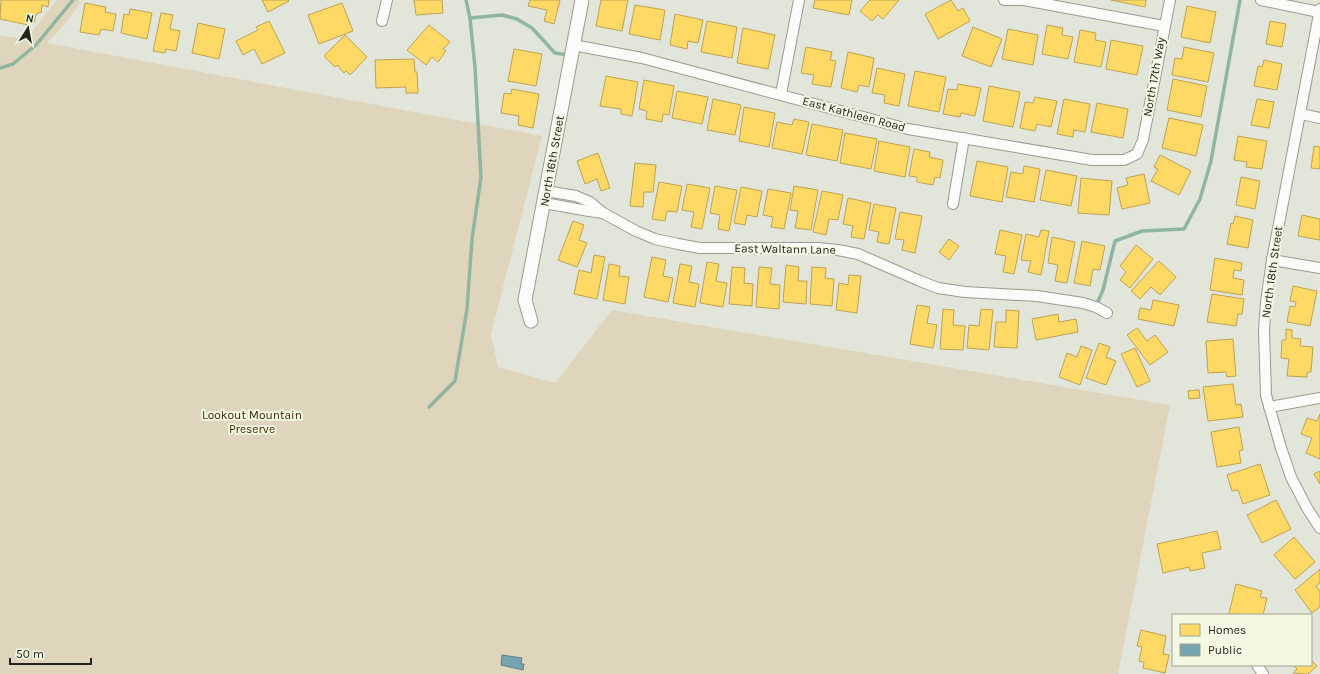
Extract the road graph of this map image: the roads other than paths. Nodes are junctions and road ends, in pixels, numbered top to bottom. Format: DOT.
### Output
graph roads {
  1 [pos="387,0"];
  2 [pos="582,0"];
  3 [pos="799,0"];
  4 [pos="1004,0"];
  5 [pos="1170,0"];
  6 [pos="1261,0"];
  7 [pos="1320,10"];
  8 [pos="382,21"];
  9 [pos="1164,26"];
  10 [pos="573,45"];
  11 [pos="781,94"];
  12 [pos="1301,114"];
  13 [pos="1320,118"];
  14 [pos="964,138"];
  15 [pos="1137,154"];
  16 [pos="561,193"];
  17 [pos="545,197"];
  18 [pos="584,199"];
  19 [pos="953,204"];
  20 [pos="560,205"];
  21 [pos="583,210"];
  22 [pos="603,213"];
  23 [pos="1272,260"];
  24 [pos="1320,268"];
  25 [pos="1107,313"];
  26 [pos="531,321"];
  27 [pos="1320,398"];
  28 [pos="1269,407"];
  29 [pos="1320,528"];
  1 -- 8 [label="street"];
  2 -- 10 [label="street, North 16th Street"];
  3 -- 11 [label="street"];
  4 -- 9 [label="street"];
  5 -- 9 [label="street, North 17th Way"];
  6 -- 7 [label="street"];
  7 -- 12 [label="street, North 18th Street"];
  9 -- 15 [label="street, North 17th Way"];
  10 -- 11 [label="street, East Kathleen Road"];
  10 -- 17 [label="street, North 16th Street"];
  11 -- 14 [label="street, East Kathleen Road"];
  12 -- 13 [label="street"];
  12 -- 23 [label="street, North 18th Street"];
  14 -- 15 [label="street, East Kathleen Road"];
  14 -- 19 [label="street"];
  16 -- 17 [label="street, East Waltann Lane"];
  16 -- 18 [label="street, East Waltann Lane"];
  16 -- 20 [label="street"];
  17 -- 20 [label="street, East Waltann Lane"];
  17 -- 26 [label="street, North 16th Street"];
  18 -- 21 [label="street"];
  18 -- 22 [label="street, East Waltann Lane"];
  20 -- 21 [label="street, East Waltann Lane"];
  21 -- 22 [label="street, East Waltann Lane"];
  22 -- 25 [label="street, East Waltann Lane"];
  23 -- 24 [label="street"];
  23 -- 28 [label="street, North 18th Street"];
  27 -- 28 [label="street"];
  28 -- 29 [label="street, North 18th Street"];
}
